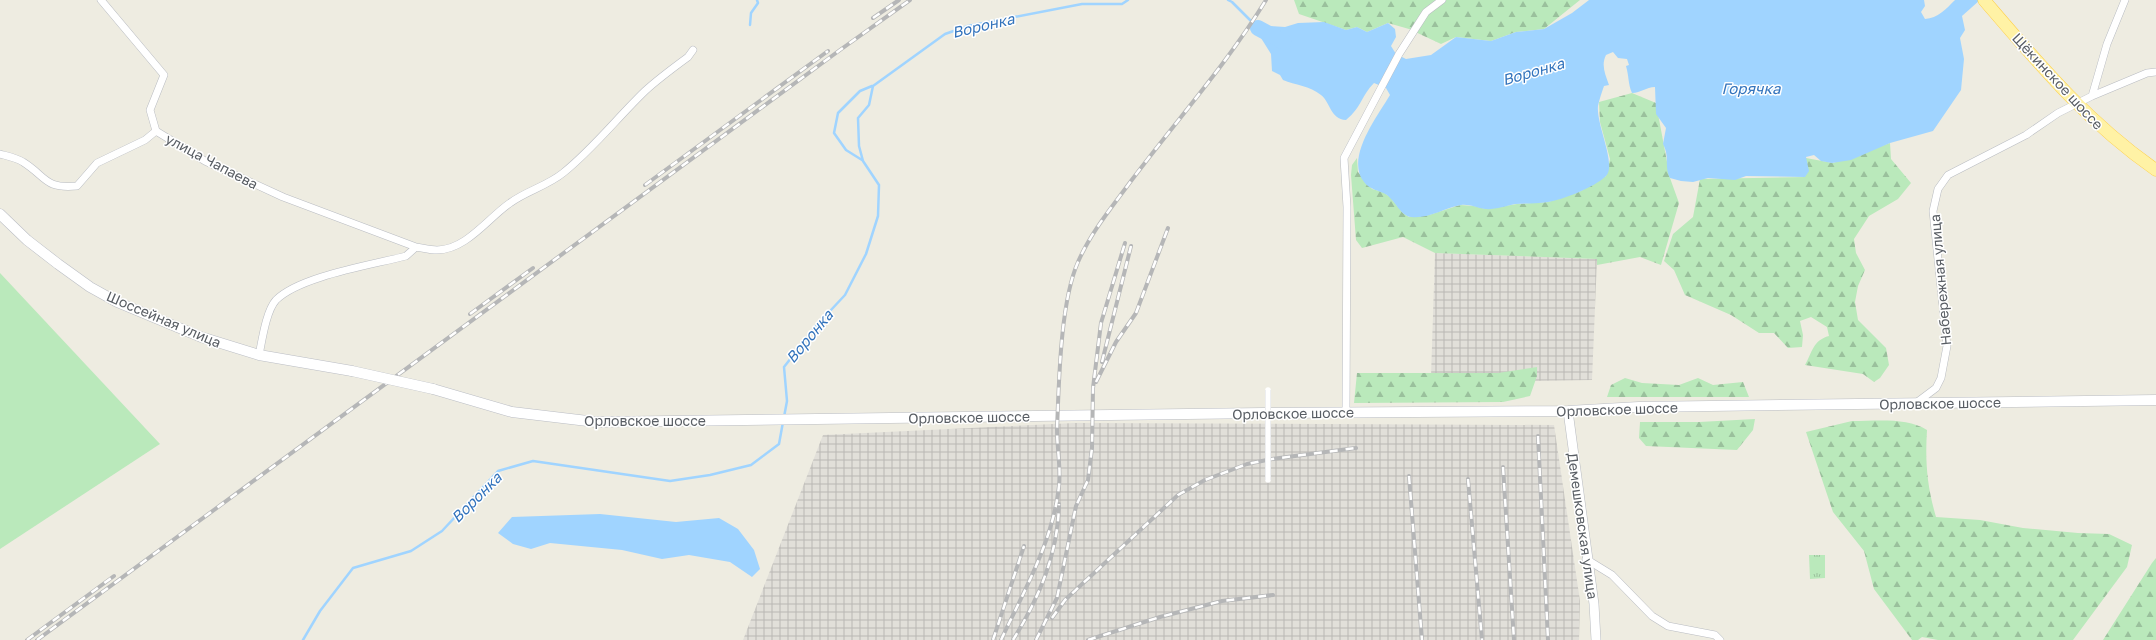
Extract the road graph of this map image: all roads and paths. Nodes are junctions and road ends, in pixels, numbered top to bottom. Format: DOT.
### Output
graph roads {
  1 [pos="101,0"];
  2 [pos="1442,0"];
  3 [pos="1984,0"];
  4 [pos="2125,0"];
  5 [pos="693,50"];
  6 [pos="2156,72"];
  7 [pos="2092,96"];
  8 [pos="2077,104"];
  9 [pos="156,131"];
  10 [pos="0,154"];
  11 [pos="2156,170"];
  12 [pos="0,214"];
  13 [pos="416,247"];
  14 [pos="259,356"];
  15 [pos="352,371"];
  16 [pos="1268,390"];
  17 [pos="2156,400"];
  18 [pos="1916,402"];
  19 [pos="1568,411"];
  20 [pos="1346,412"];
  21 [pos="1268,480"];
  22 [pos="1586,559"];
  23 [pos="1596,640"];
  24 [pos="1720,640"];
  1 -- 9 [label="street, улица Чапаева"];
  2 -- 20 [label="street"];
  3 -- 8 [label="main road, Щёкинское шоссе"];
  4 -- 7 [label="street"];
  5 -- 13 [label="street, улица Чапаева"];
  6 -- 7 [label="street, Набережная улица"];
  7 -- 8 [label="street, Набережная улица"];
  8 -- 11 [label="main road, Щёкинское шоссе"];
  8 -- 18 [label="street, Набережная улица"];
  9 -- 10 [label="street"];
  9 -- 13 [label="street, улица Чапаева"];
  12 -- 14 [label="main road, Шоссейная улица"];
  13 -- 14 [label="street"];
  14 -- 15 [label="main road, Шоссейная улица"];
  15 -- 20 [label="main road, Орловское шоссе, bridge"];
  16 -- 21 [label="street, bridge"];
  17 -- 18 [label="main road, Орловское шоссе"];
  18 -- 19 [label="main road, Орловское шоссе"];
  19 -- 20 [label="main road, Орловское шоссе"];
  19 -- 22 [label="street, Демешковская улица"];
  22 -- 23 [label="street, Демешковская улица"];
  22 -- 24 [label="street"];
}
